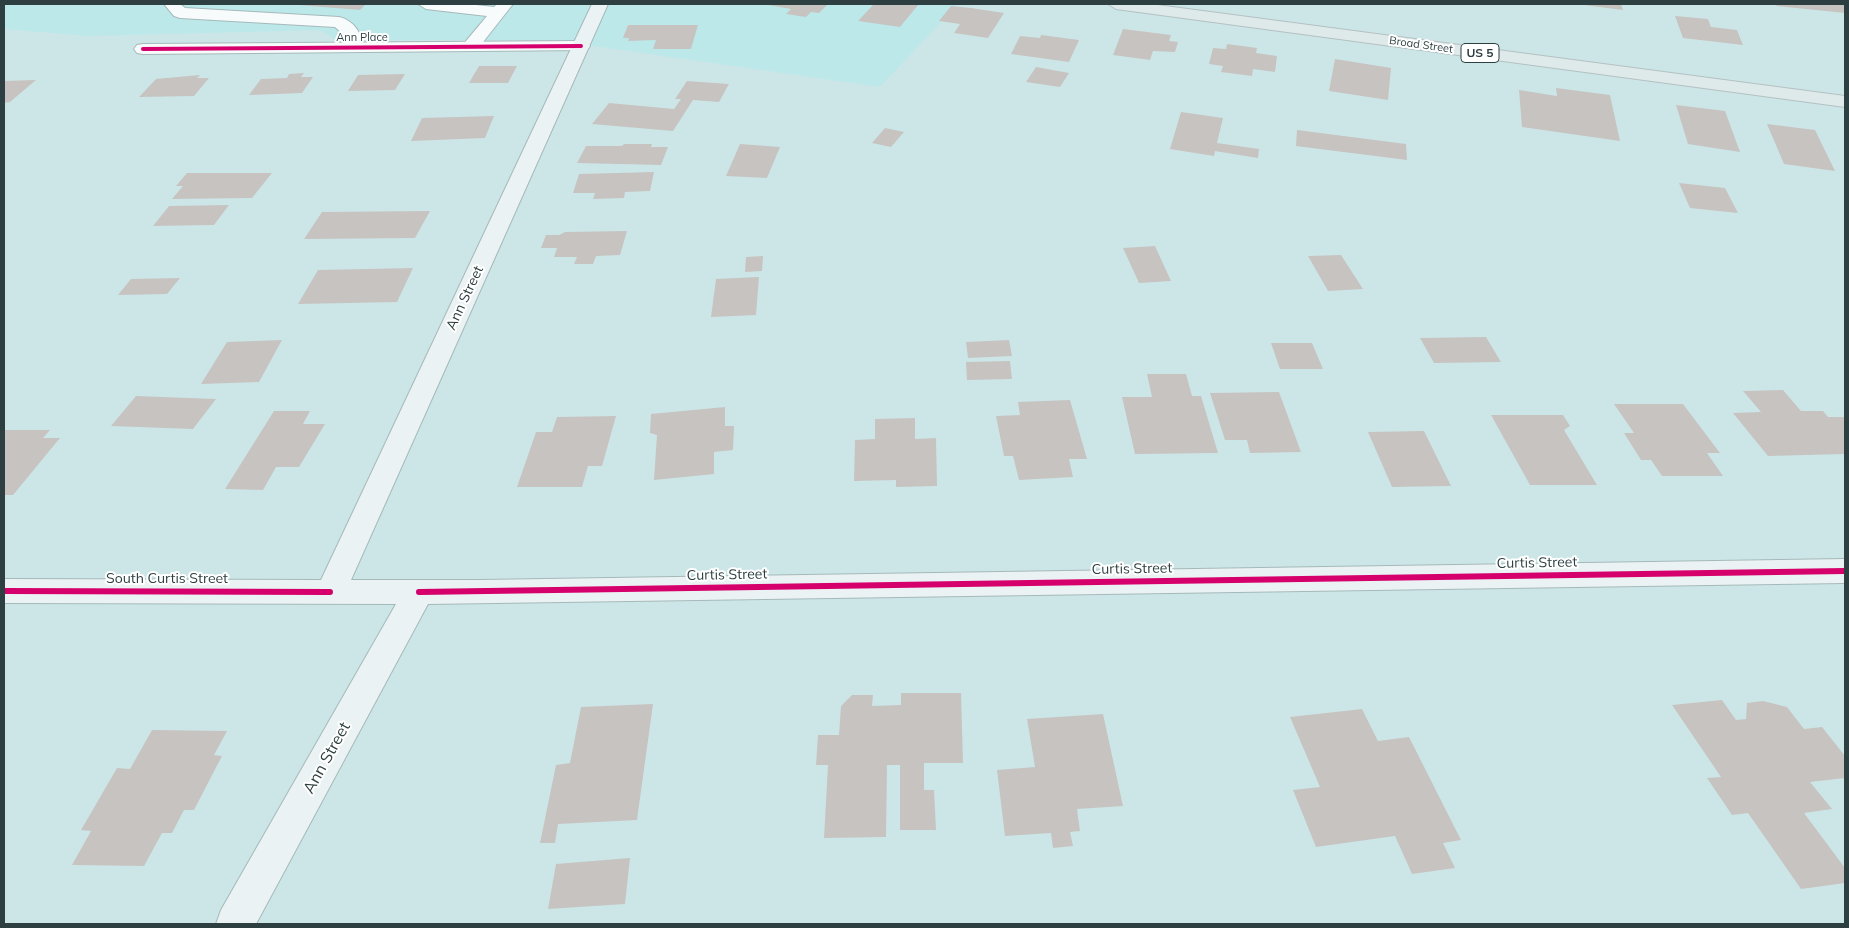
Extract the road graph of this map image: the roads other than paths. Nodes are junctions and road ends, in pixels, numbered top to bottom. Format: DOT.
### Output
graph roads {
  1 [pos="172,4"];
  2 [pos="426,4"];
  3 [pos="600,4"];
  4 [pos="1116,4"];
  5 [pos="502,8"];
  6 [pos="581,46"];
  7 [pos="470,47"];
  8 [pos="355,48"];
  9 [pos="144,49"];
  10 [pos="1845,102"];
  11 [pos="1845,570"];
  12 [pos="4,591"];
  13 [pos="330,592"];
  14 [pos="419,592"];
  15 [pos="234,924"];
  1 -- 8 [label="street"];
  2 -- 5 [label="street"];
  3 -- 6 [label="main road, Ann Street"];
  4 -- 10 [label="main road, Broad Street / US 5"];
  5 -- 7 [label="street"];
  6 -- 7 [label="street, Ann Place"];
  6 -- 13 [label="main road, Ann Street"];
  7 -- 8 [label="street, Ann Place"];
  8 -- 9 [label="street, Ann Place"];
  11 -- 14 [label="main road, Curtis Street"];
  12 -- 13 [label="main road, South Curtis Street"];
  13 -- 14 [label="main road, South Curtis Street"];
  14 -- 15 [label="main road, Ann Street"];
}
